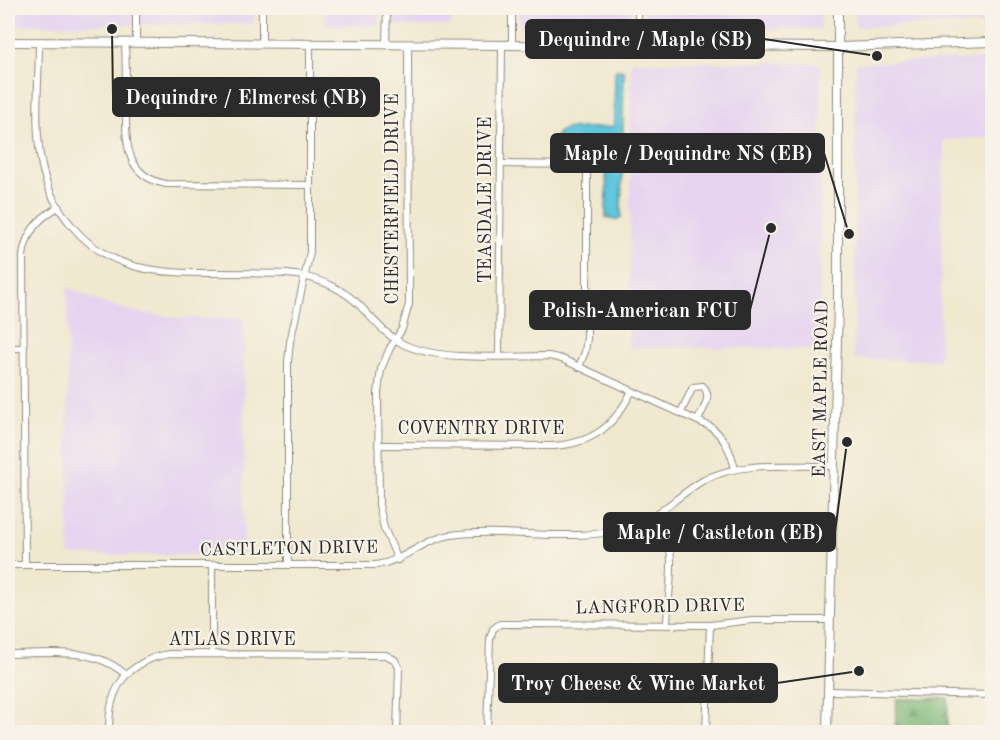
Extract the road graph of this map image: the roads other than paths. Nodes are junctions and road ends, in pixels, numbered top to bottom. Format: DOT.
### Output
graph roads {
  1 [pos="136,8"];
  2 [pos="262,8"];
  3 [pos="387,8"];
  4 [pos="512,8"];
  5 [pos="638,8"];
  6 [pos="838,8"];
  7 [pos="8,42"];
  8 [pos="39,42"];
  9 [pos="125,42"];
  10 [pos="136,42"];
  11 [pos="310,42"];
  12 [pos="993,42"];
  13 [pos="262,43"];
  14 [pos="387,44"];
  15 [pos="408,44"];
  16 [pos="502,44"];
  17 [pos="512,44"];
  18 [pos="638,45"];
  19 [pos="838,46"];
  20 [pos="501,164"];
  21 [pos="310,184"];
  22 [pos="58,207"];
  23 [pos="306,277"];
  24 [pos="395,339"];
  25 [pos="8,348"];
  26 [pos="24,348"];
  27 [pos="500,356"];
  28 [pos="579,367"];
  29 [pos="632,391"];
  30 [pos="681,412"];
  31 [pos="698,420"];
  32 [pos="378,444"];
  33 [pos="834,466"];
  34 [pos="735,469"];
  35 [pos="658,515"];
  36 [pos="398,560"];
  37 [pos="8,565"];
  38 [pos="25,565"];
  39 [pos="212,565"];
  40 [pos="288,565"];
  41 [pos="830,620"];
  42 [pos="667,625"];
  43 [pos="710,625"];
  44 [pos="8,654"];
  45 [pos="212,654"];
  46 [pos="126,675"];
  47 [pos="828,691"];
  48 [pos="993,695"];
  49 [pos="109,732"];
  50 [pos="397,732"];
  51 [pos="487,732"];
  52 [pos="706,732"];
  53 [pos="827,732"];
  1 -- 10 [label="street"];
  2 -- 13 [label="street"];
  3 -- 14 [label="street"];
  4 -- 17 [label="street"];
  5 -- 18 [label="street"];
  6 -- 19 [label="main road, EAST MAPLE ROAD"];
  7 -- 8 [label="main road"];
  8 -- 9 [label="main road"];
  8 -- 22 [label="street"];
  9 -- 10 [label="main road"];
  9 -- 21 [label="street"];
  10 -- 13 [label="main road"];
  11 -- 13 [label="main road"];
  11 -- 14 [label="main road"];
  11 -- 21 [label="street"];
  12 -- 19 [label="main road"];
  14 -- 15 [label="main road"];
  15 -- 16 [label="main road"];
  15 -- 24 [label="street, CHESTERFIELD DRIVE"];
  16 -- 17 [label="main road"];
  16 -- 20 [label="street, TEASDALE DRIVE"];
  17 -- 18 [label="main road"];
  18 -- 19 [label="main road"];
  19 -- 33 [label="main road, EAST MAPLE ROAD"];
  20 -- 27 [label="street, TEASDALE DRIVE"];
  20 -- 28 [label="street"];
  21 -- 23 [label="street"];
  22 -- 23 [label="street"];
  22 -- 26 [label="street"];
  23 -- 24 [label="street"];
  23 -- 40 [label="street"];
  24 -- 27 [label="street"];
  24 -- 32 [label="street, CHESTERFIELD DRIVE"];
  25 -- 26 [label="street"];
  26 -- 38 [label="street"];
  27 -- 28 [label="street"];
  28 -- 29 [label="street"];
  29 -- 30 [label="street"];
  29 -- 32 [label="street, COVENTRY DRIVE"];
  30 -- 31 [label="street"];
  30 -- 31 [label="street"];
  31 -- 34 [label="street"];
  32 -- 36 [label="street, CHESTERFIELD DRIVE"];
  33 -- 34 [label="street, CASTLETON DRIVE"];
  33 -- 41 [label="main road, EAST MAPLE ROAD"];
  34 -- 35 [label="street, CASTLETON DRIVE"];
  35 -- 36 [label="street, CASTLETON DRIVE"];
  35 -- 42 [label="street"];
  36 -- 40 [label="street, CASTLETON DRIVE"];
  37 -- 38 [label="street, CASTLETON DRIVE"];
  38 -- 39 [label="street, CASTLETON DRIVE"];
  39 -- 40 [label="street, CASTLETON DRIVE"];
  39 -- 45 [label="street"];
  41 -- 43 [label="street, LANGFORD DRIVE"];
  41 -- 47 [label="main road, EAST MAPLE ROAD"];
  42 -- 43 [label="street, LANGFORD DRIVE"];
  42 -- 51 [label="street, LANGFORD DRIVE"];
  43 -- 52 [label="street"];
  44 -- 46 [label="street"];
  45 -- 46 [label="street, ATLAS DRIVE"];
  45 -- 50 [label="street, ATLAS DRIVE"];
  46 -- 49 [label="street"];
  47 -- 48 [label="street"];
  47 -- 53 [label="main road, EAST MAPLE ROAD"];
}
